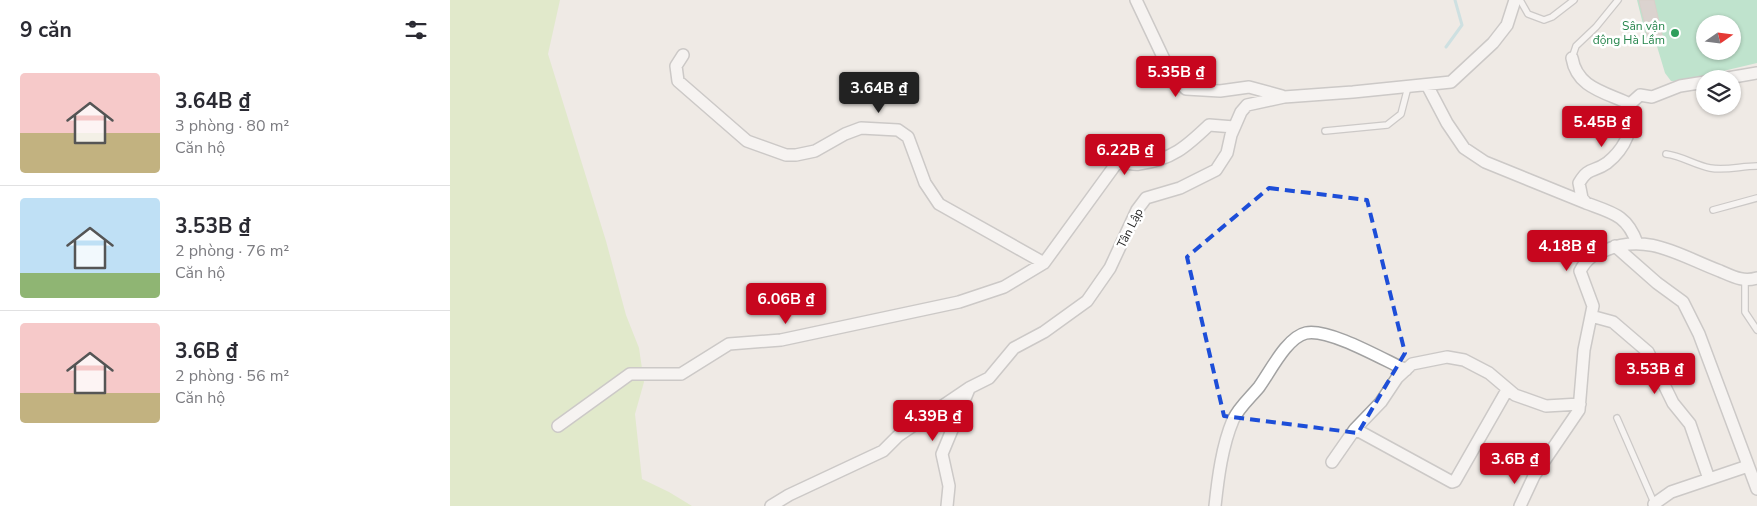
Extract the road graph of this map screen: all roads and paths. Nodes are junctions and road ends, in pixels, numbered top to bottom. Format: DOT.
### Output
graph roads {
  1 [pos="1136,0"];
  2 [pos="1515,0"];
  3 [pos="1520,0"];
  4 [pos="1574,0"];
  5 [pos="1617,0"];
  6 [pos="683,55"];
  7 [pos="1572,58"];
  8 [pos="1757,73"];
  9 [pos="1741,76"];
  10 [pos="1696,83"];
  11 [pos="1427,86"];
  12 [pos="1408,87"];
  13 [pos="1284,97"];
  14 [pos="1630,104"];
  15 [pos="1234,127"];
  16 [pos="1325,131"];
  17 [pos="1666,154"];
  18 [pos="1757,166"];
  19 [pos="1757,198"];
  20 [pos="1586,203"];
  21 [pos="1713,210"];
  22 [pos="1637,243"];
  23 [pos="1615,246"];
  24 [pos="1044,263"];
  25 [pos="1757,278"];
  26 [pos="1745,281"];
  27 [pos="1591,316"];
  28 [pos="1757,330"];
  29 [pos="1406,370"];
  30 [pos="969,388"];
  31 [pos="1507,390"];
  32 [pos="1580,404"];
  33 [pos="1617,418"];
  34 [pos="558,426"];
  35 [pos="1355,429"];
  36 [pos="1332,462"];
  37 [pos="1752,464"];
  38 [pos="1709,479"];
  39 [pos="1757,489"];
  40 [pos="1653,505"];
  41 [pos="771,506"];
  42 [pos="947,506"];
  43 [pos="1215,506"];
  44 [pos="1520,506"];
  1 -- 13 [label="street"];
  2 -- 11 [label="street, Tân Lập"];
  3 -- 4 [label="lane"];
  5 -- 7 [label="lane"];
  6 -- 24 [label="street"];
  7 -- 14 [label="street"];
  8 -- 9 [label="street"];
  10 -- 14 [label="street"];
  11 -- 12 [label="street, Tân Lập"];
  11 -- 20 [label="street"];
  12 -- 13 [label="street, Tân Lập"];
  12 -- 16 [label="lane"];
  13 -- 15 [label="street, Tân Lập"];
  14 -- 20 [label="street"];
  15 -- 24 [label="street"];
  15 -- 30 [label="street, Tân Lập"];
  17 -- 18 [label="lane"];
  19 -- 21 [label="lane"];
  20 -- 22 [label="street"];
  22 -- 23 [label="street"];
  22 -- 26 [label="street"];
  23 -- 27 [label="street"];
  23 -- 37 [label="street"];
  24 -- 34 [label="street"];
  25 -- 26 [label="street"];
  26 -- 28 [label="lane"];
  27 -- 32 [label="street"];
  27 -- 38 [label="street"];
  29 -- 31 [label="street"];
  29 -- 35 [label="street"];
  29 -- 43 [label="street"];
  30 -- 41 [label="street, Tân Lập"];
  30 -- 42 [label="street"];
  31 -- 32 [label="street"];
  31 -- 35 [label="street"];
  32 -- 44 [label="street"];
  33 -- 40 [label="lane"];
  35 -- 36 [label="street"];
  37 -- 38 [label="street"];
  37 -- 39 [label="street"];
  38 -- 40 [label="street"];
}
